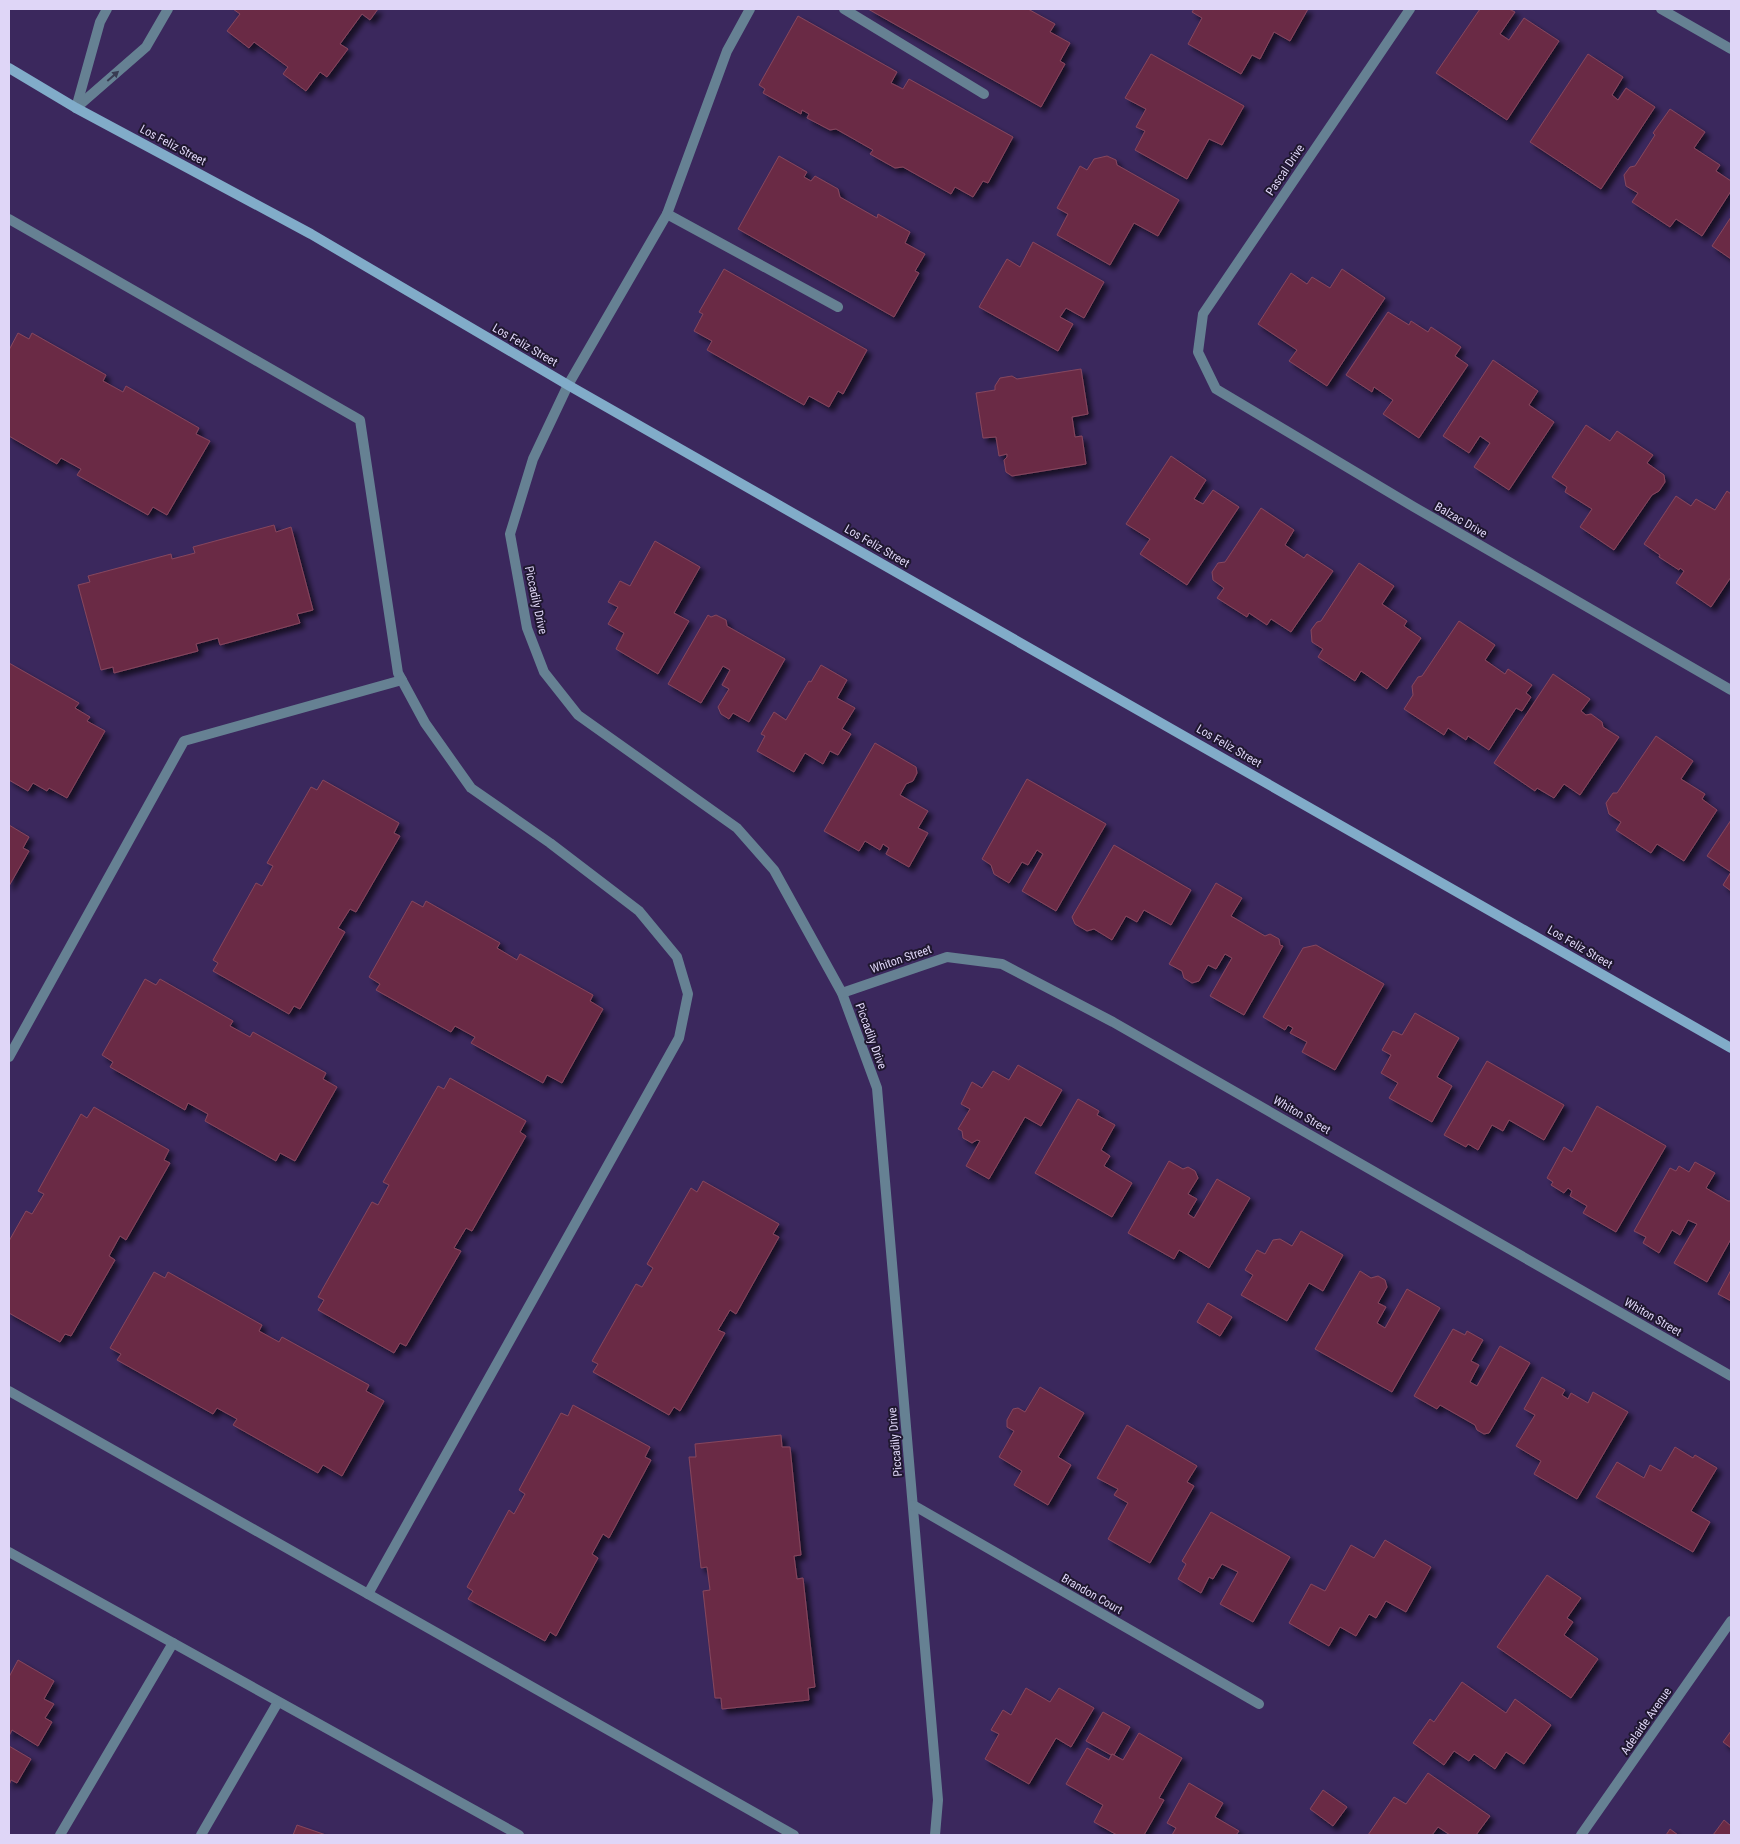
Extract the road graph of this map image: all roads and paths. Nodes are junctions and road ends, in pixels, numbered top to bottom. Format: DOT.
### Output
graph roads {
  1 [pos="107,9"];
  2 [pos="168,9"];
  3 [pos="750,9"];
  4 [pos="844,9"];
  5 [pos="1410,9"];
  6 [pos="1661,9"];
  7 [pos="1731,49"];
  8 [pos="9,68"];
  9 [pos="984,94"];
  10 [pos="76,108"];
  11 [pos="667,214"];
  12 [pos="9,219"];
  13 [pos="838,307"];
  14 [pos="1198,352"];
  15 [pos="568,385"];
  16 [pos="402,680"];
  17 [pos="1731,690"];
  18 [pos="842,993"];
  19 [pos="1731,1048"];
  20 [pos="9,1057"];
  21 [pos="1731,1376"];
  22 [pos="9,1391"];
  23 [pos="913,1505"];
  24 [pos="9,1552"];
  25 [pos="368,1594"];
  26 [pos="1731,1621"];
  27 [pos="173,1643"];
  28 [pos="278,1702"];
  29 [pos="1259,1704"];
  30 [pos="60,1835"];
  31 [pos="201,1835"];
  32 [pos="519,1835"];
  33 [pos="794,1835"];
  34 [pos="935,1835"];
  35 [pos="1581,1835"];
  1 -- 10 [label="street"];
  10 -- 2 [label="street, one-way"];
  3 -- 11 [label="street, Piccadily Drive"];
  4 -- 9 [label="street"];
  5 -- 14 [label="street, Pascal Drive"];
  6 -- 7 [label="street"];
  8 -- 10 [label="street, Los Feliz Street"];
  10 -- 15 [label="street, Los Feliz Street"];
  11 -- 13 [label="street"];
  11 -- 15 [label="street, Piccadily Drive"];
  12 -- 16 [label="street"];
  14 -- 17 [label="street, Balzac Drive"];
  15 -- 18 [label="street, Piccadily Drive"];
  15 -- 19 [label="street, Los Feliz Street"];
  16 -- 20 [label="street"];
  16 -- 25 [label="street"];
  18 -- 21 [label="street, Whiton Street"];
  18 -- 23 [label="street, Piccadily Drive"];
  22 -- 25 [label="street"];
  23 -- 29 [label="street, Brandon Court"];
  23 -- 34 [label="street, Piccadily Drive"];
  24 -- 27 [label="street"];
  25 -- 33 [label="street"];
  26 -- 35 [label="street, Adelaide Avenue"];
  27 -- 28 [label="street"];
  27 -- 30 [label="street"];
  28 -- 31 [label="street"];
  28 -- 32 [label="street"];
}
